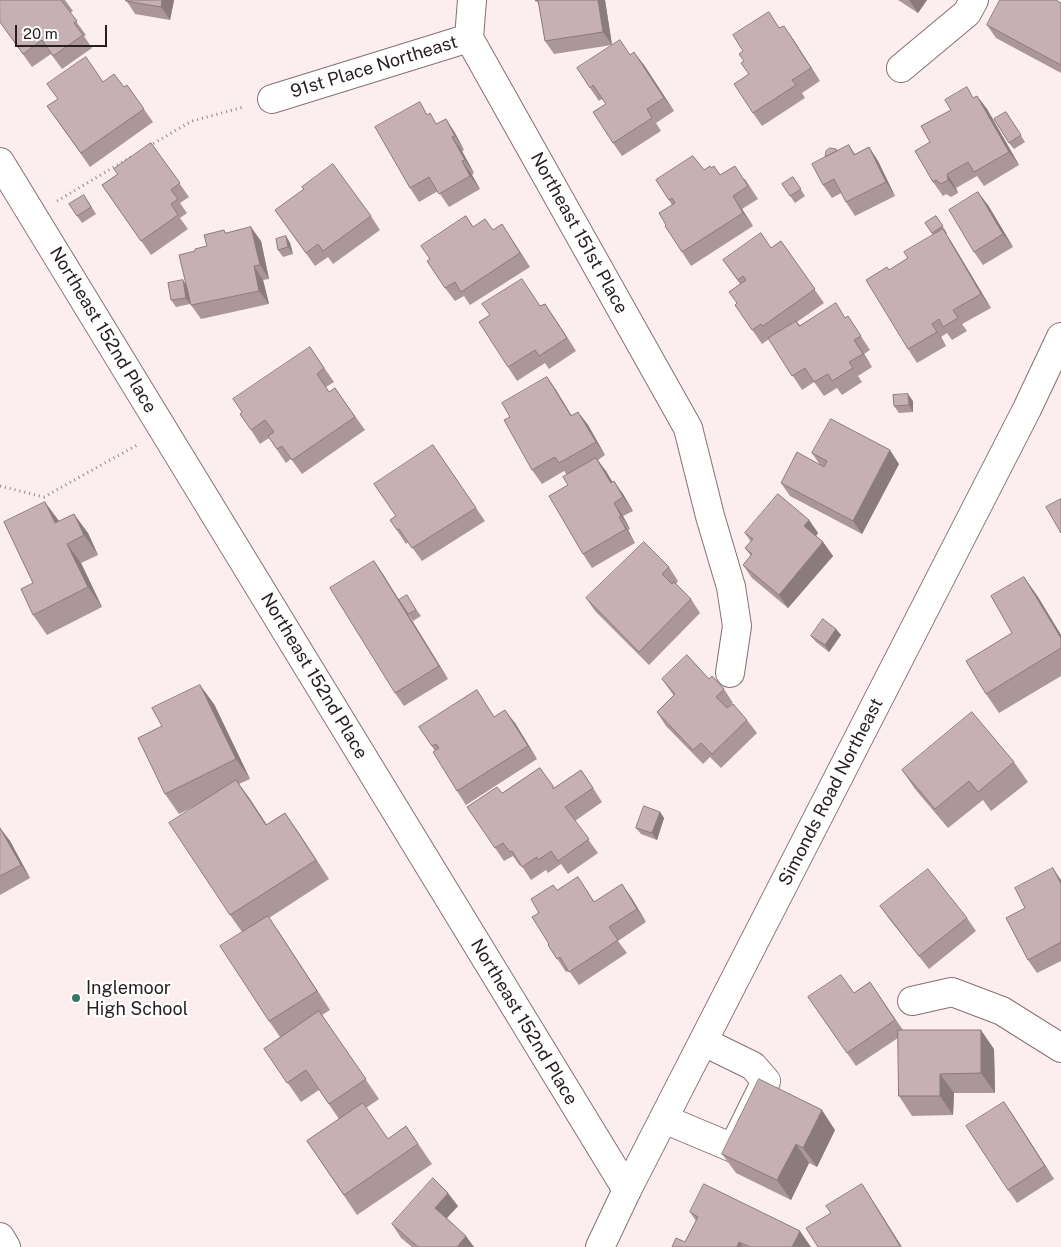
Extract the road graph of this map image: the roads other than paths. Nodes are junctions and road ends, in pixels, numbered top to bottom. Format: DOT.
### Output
graph roads {
  1 [pos="472,0"];
  2 [pos="974,0"];
  3 [pos="469,38"];
  4 [pos="901,68"];
  5 [pos="272,99"];
  6 [pos="0,162"];
  7 [pos="1061,337"];
  8 [pos="730,673"];
  9 [pos="912,1001"];
  10 [pos="704,1042"];
  11 [pos="1061,1048"];
  12 [pos="664,1119"];
  13 [pos="627,1190"];
  14 [pos="0,1237"];
  15 [pos="6,1247"];
  16 [pos="600,1247"];
  1 -- 3 [label="street, 91st Place Northeast"];
  2 -- 4 [label="street"];
  3 -- 5 [label="street, 91st Place Northeast"];
  3 -- 8 [label="street, Northeast 151st Place"];
  6 -- 13 [label="street, Northeast 152nd Place"];
  7 -- 10 [label="street, Simonds Road Northeast"];
  9 -- 11 [label="street"];
  10 -- 12 [label="street, Simonds Road Northeast"];
  10 -- 12 [label="street"];
  12 -- 13 [label="street, Simonds Road Northeast"];
  13 -- 16 [label="street, Simonds Road Northeast"];
  14 -- 15 [label="street"];
}
